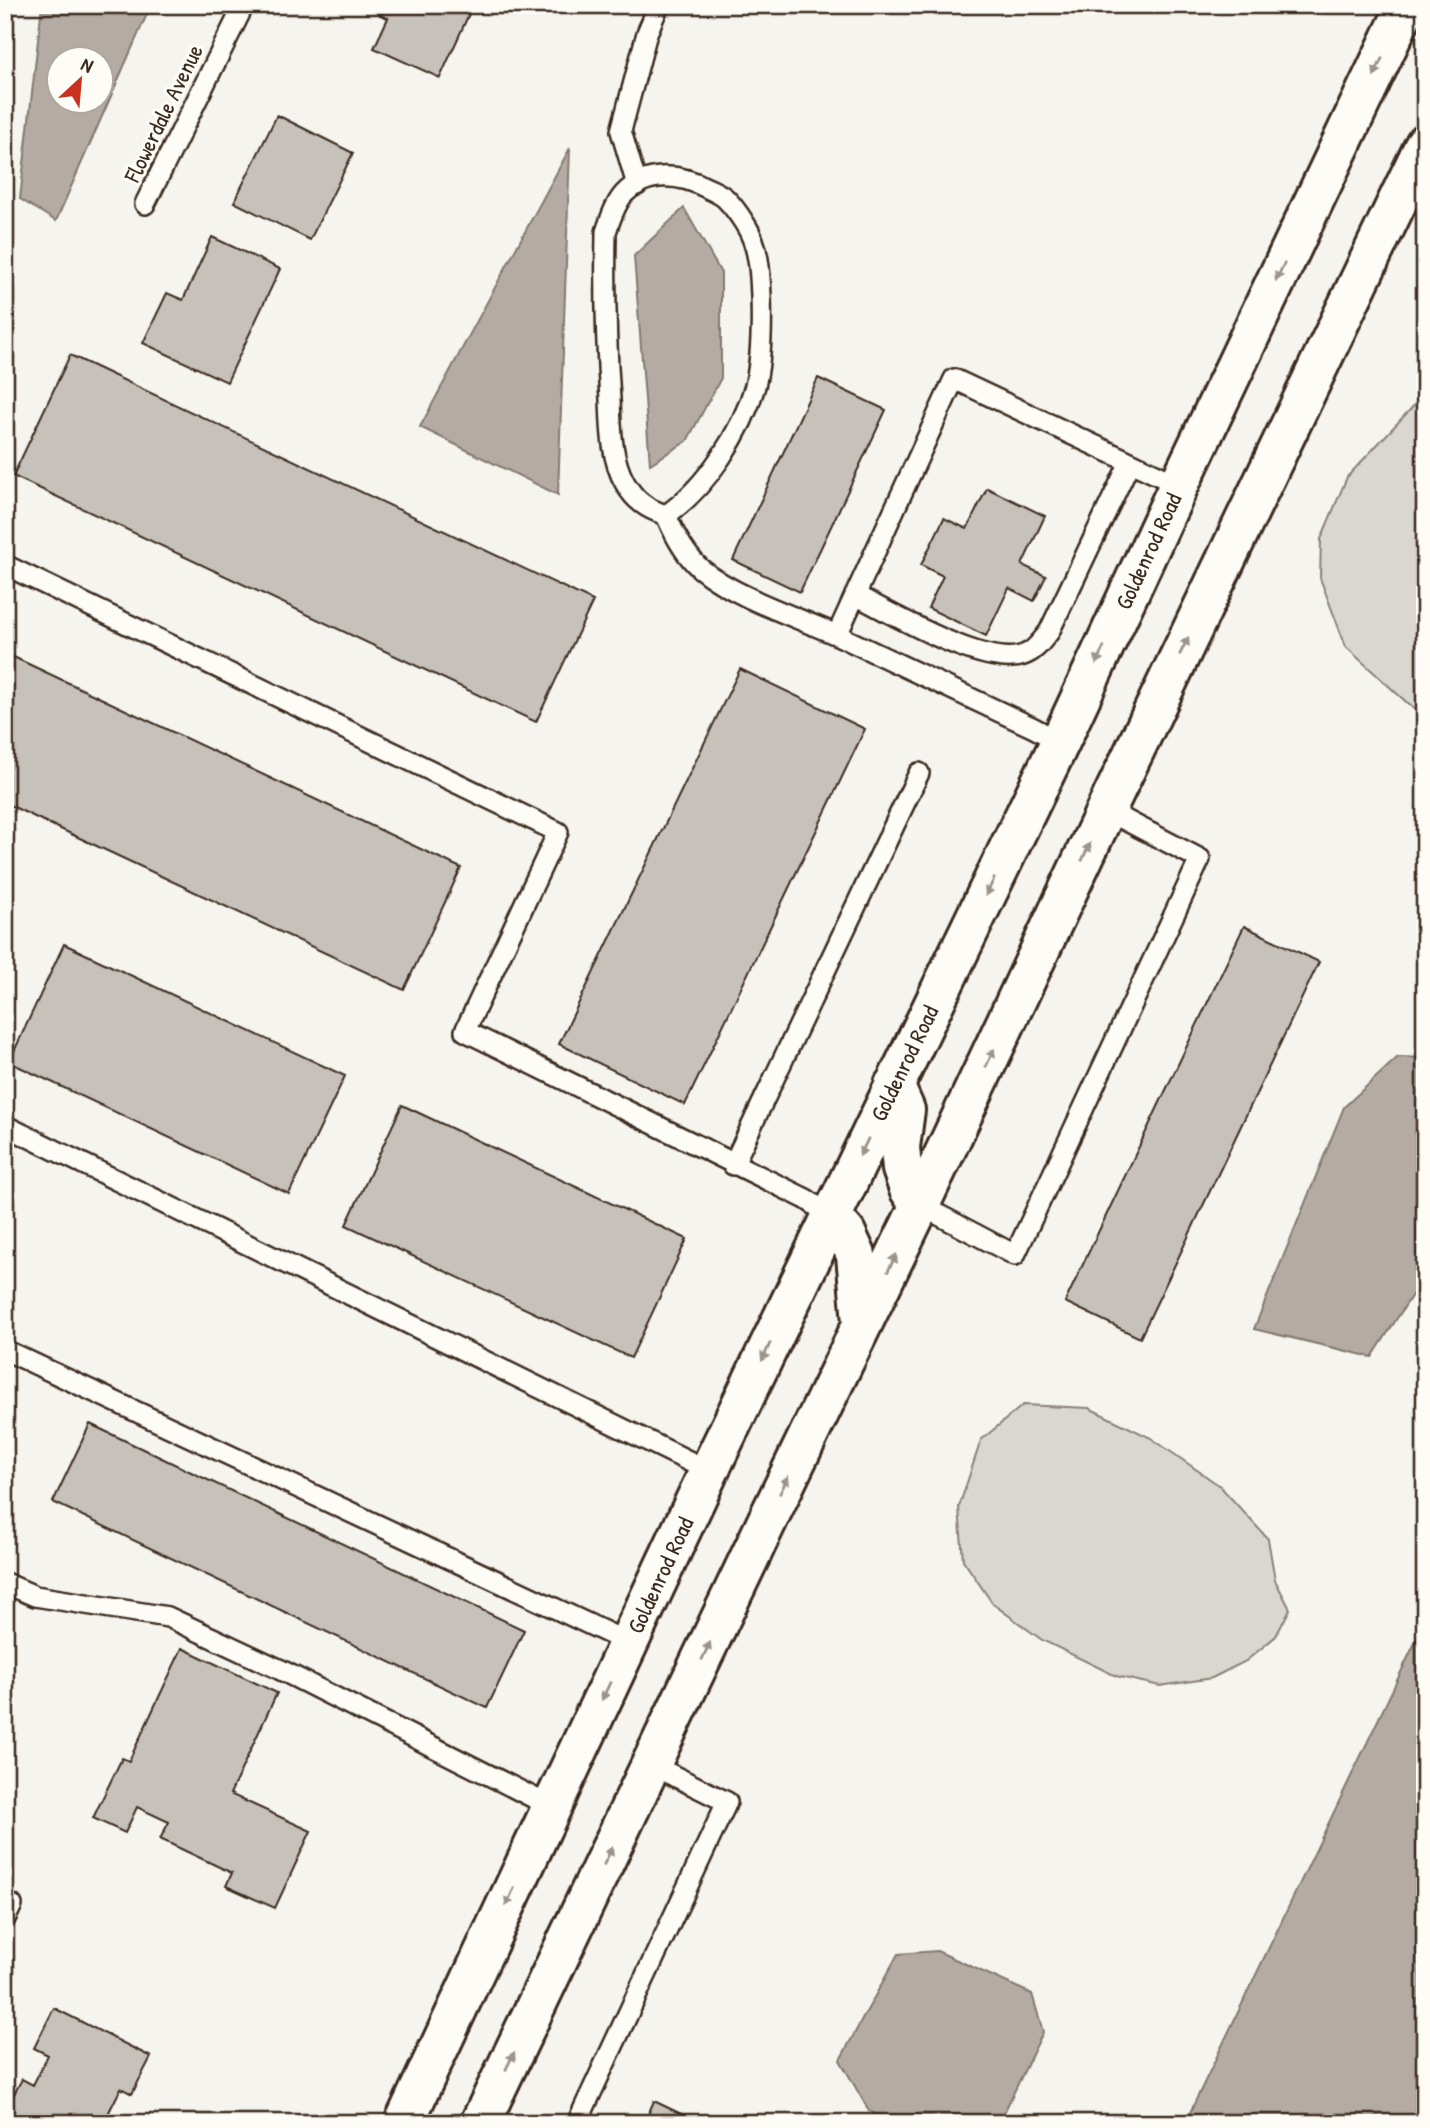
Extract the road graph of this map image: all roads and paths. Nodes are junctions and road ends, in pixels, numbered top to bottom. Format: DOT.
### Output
graph roads {
  1 [pos="244,5"];
  2 [pos="659,5"];
  3 [pos="1407,5"];
  4 [pos="1425,144"];
  5 [pos="637,185"];
  6 [pos="145,204"];
  7 [pos="1130,462"];
  8 [pos="1179,485"];
  9 [pos="666,515"];
  10 [pos="5,565"];
  11 [pos="855,595"];
  12 [pos="837,635"];
  13 [pos="1060,742"];
  14 [pos="919,773"];
  15 [pos="1106,810"];
  16 [pos="894,1085"];
  17 [pos="8,1127"];
  18 [pos="733,1165"];
  19 [pos="920,1205"];
  20 [pos="831,1216"];
  21 [pos="862,1325"];
  22 [pos="5,1350"];
  23 [pos="709,1471"];
  24 [pos="5,1583"];
  25 [pos="629,1643"];
  26 [pos="652,1765"];
  27 [pos="552,1807"];
  28 [pos="5,1901"];
  29 [pos="5,1919"];
  30 [pos="404,2123"];
  31 [pos="480,2123"];
  32 [pos="577,2123"];
  1 -- 6 [label="lane, Flowerdale Avenue"];
  2 -- 5 [label="lane"];
  3 -- 8 [label="main road, Goldenrod Road, one-way"];
  15 -- 4 [label="main road, one-way"];
  5 -- 9 [label="lane"];
  5 -- 9 [label="lane"];
  7 -- 8 [label="lane"];
  7 -- 11 [label="lane"];
  7 -- 11 [label="lane"];
  8 -- 13 [label="main road, Goldenrod Road, one-way"];
  9 -- 12 [label="lane"];
  10 -- 18 [label="lane"];
  11 -- 12 [label="lane"];
  12 -- 13 [label="lane"];
  13 -- 16 [label="main road, Goldenrod Road, one-way"];
  14 -- 18 [label="lane"];
  19 -- 15 [label="main road, one-way"];
  15 -- 19 [label="lane"];
  16 -- 19 [label="main road"];
  16 -- 20 [label="main road, Goldenrod Road, one-way"];
  17 -- 23 [label="lane"];
  18 -- 20 [label="lane"];
  21 -- 19 [label="main road, one-way"];
  20 -- 21 [label="main road"];
  20 -- 23 [label="main road, Goldenrod Road, one-way"];
  26 -- 21 [label="main road, one-way"];
  22 -- 25 [label="lane"];
  23 -- 25 [label="main road, Goldenrod Road"];
  24 -- 27 [label="lane"];
  25 -- 27 [label="main road, Goldenrod Road, one-way"];
  31 -- 26 [label="main road, one-way"];
  26 -- 32 [label="lane"];
  27 -- 30 [label="main road, Goldenrod Road, one-way"];
  28 -- 29 [label="lane"];
}
